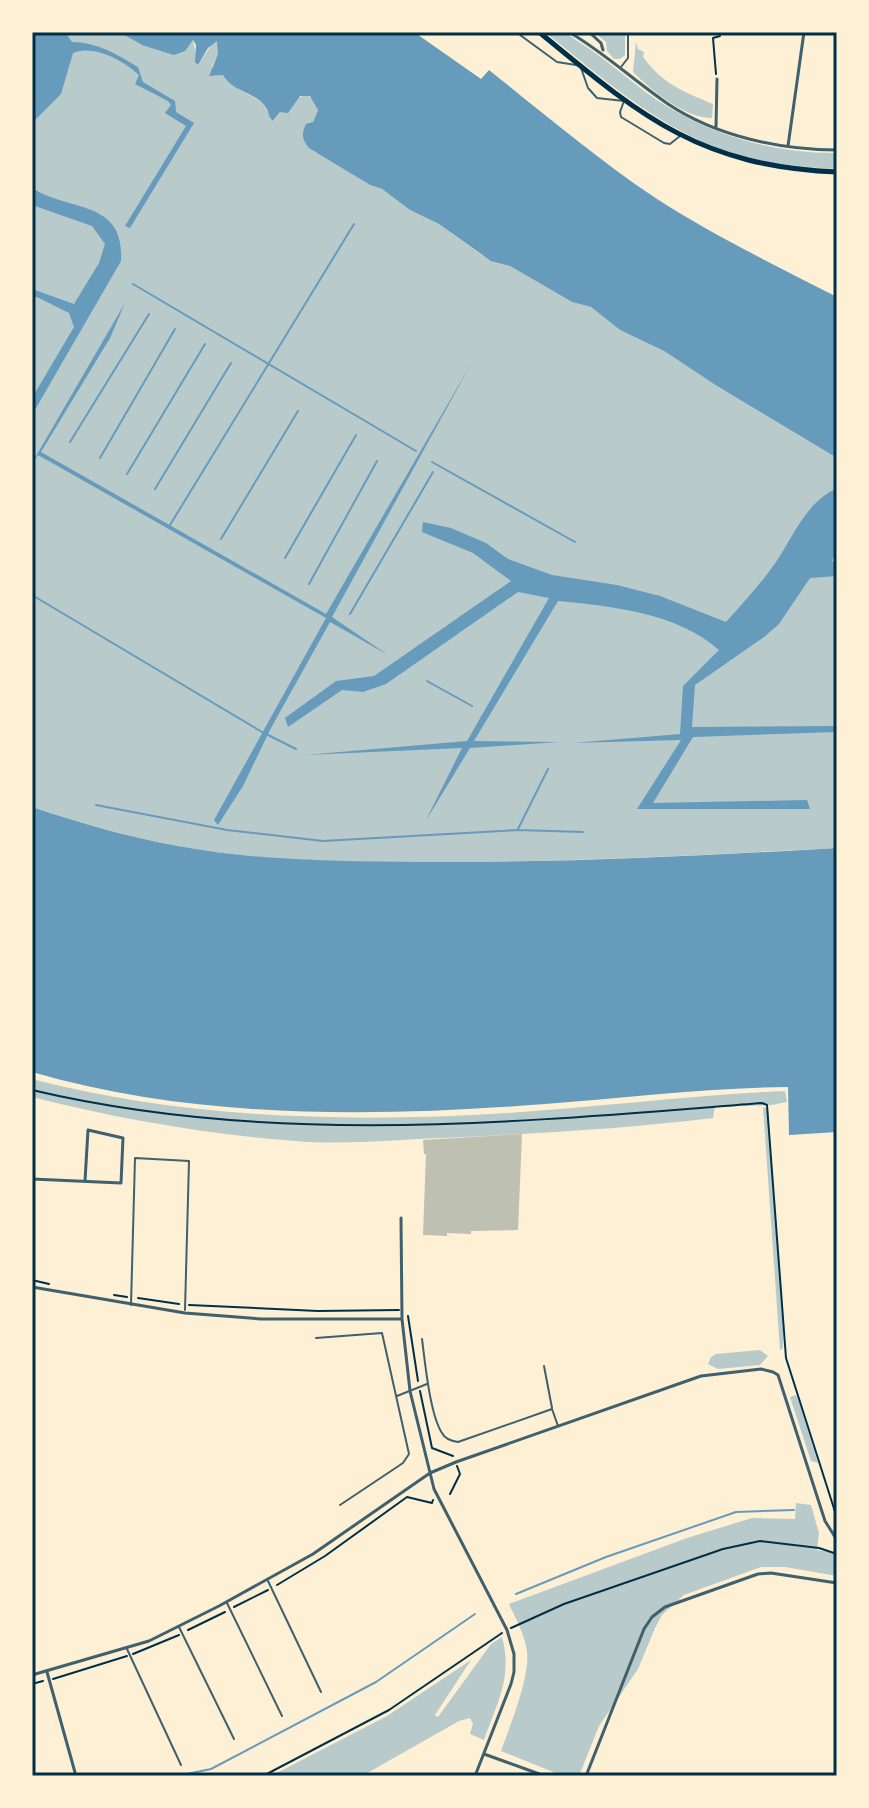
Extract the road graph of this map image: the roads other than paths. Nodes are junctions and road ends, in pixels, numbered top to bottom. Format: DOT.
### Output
graph roads {
  1 [pos="516,32"];
  2 [pos="539,32"];
  3 [pos="569,32"];
  4 [pos="589,32"];
  5 [pos="628,32"];
  6 [pos="804,32"];
  7 [pos="604,53"];
  8 [pos="580,66"];
  9 [pos="621,67"];
  10 [pos="717,79"];
  11 [pos="624,101"];
  12 [pos="716,127"];
  13 [pos="680,136"];
  14 [pos="788,146"];
  15 [pos="837,150"];
  16 [pos="837,172"];
  17 [pos="32,1179"];
  18 [pos="85,1181"];
  19 [pos="401,1218"];
  20 [pos="32,1287"];
  21 [pos="131,1305"];
  22 [pos="185,1313"];
  23 [pos="402,1319"];
  24 [pos="316,1338"];
  25 [pos="422,1339"];
  26 [pos="544,1366"];
  27 [pos="428,1384"];
  28 [pos="410,1391"];
  29 [pos="395,1397"];
  30 [pos="552,1409"];
  31 [pos="558,1426"];
  32 [pos="430,1473"];
  33 [pos="340,1505"];
  34 [pos="837,1540"];
  35 [pos="268,1581"];
  36 [pos="837,1583"];
  37 [pos="226,1602"];
  38 [pos="179,1626"];
  39 [pos="126,1648"];
  40 [pos="47,1671"];
  41 [pos="32,1675"];
  42 [pos="321,1692"];
  43 [pos="282,1716"];
  44 [pos="234,1739"];
  45 [pos="484,1754"];
  46 [pos="181,1765"];
  47 [pos="76,1776"];
  48 [pos="475,1776"];
  49 [pos="545,1776"];
  50 [pos="586,1776"];
  1 -- 8 [label="lane"];
  2 -- 8 [label="main road"];
  3 -- 7 [label="street"];
  4 -- 7 [label="street"];
  5 -- 9 [label="lane"];
  6 -- 14 [label="street"];
  7 -- 9 [label="street"];
  8 -- 11 [label="main road"];
  8 -- 11 [label="lane"];
  9 -- 12 [label="street"];
  10 -- 12 [label="street"];
  11 -- 13 [label="main road"];
  11 -- 13 [label="lane"];
  12 -- 14 [label="street"];
  13 -- 16 [label="main road"];
  14 -- 15 [label="street"];
  17 -- 18 [label="street"];
  18 -- 18 [label="street"];
  19 -- 23 [label="street"];
  20 -- 21 [label="street"];
  21 -- 22 [label="street"];
  21 -- 22 [label="lane"];
  22 -- 23 [label="street"];
  23 -- 28 [label="street"];
  24 -- 29 [label="lane"];
  25 -- 27 [label="lane"];
  26 -- 30 [label="lane"];
  27 -- 28 [label="lane"];
  27 -- 30 [label="lane"];
  28 -- 29 [label="lane"];
  28 -- 32 [label="street"];
  29 -- 33 [label="lane"];
  30 -- 31 [label="lane"];
  31 -- 32 [label="street"];
  31 -- 34 [label="street"];
  32 -- 35 [label="street"];
  32 -- 45 [label="street"];
  35 -- 37 [label="street"];
  35 -- 42 [label="lane"];
  36 -- 50 [label="street"];
  37 -- 38 [label="street"];
  37 -- 43 [label="lane"];
  38 -- 39 [label="street"];
  38 -- 44 [label="lane"];
  39 -- 40 [label="street"];
  39 -- 46 [label="lane"];
  40 -- 41 [label="street"];
  40 -- 47 [label="street"];
  45 -- 48 [label="street"];
  45 -- 49 [label="street"];
}
